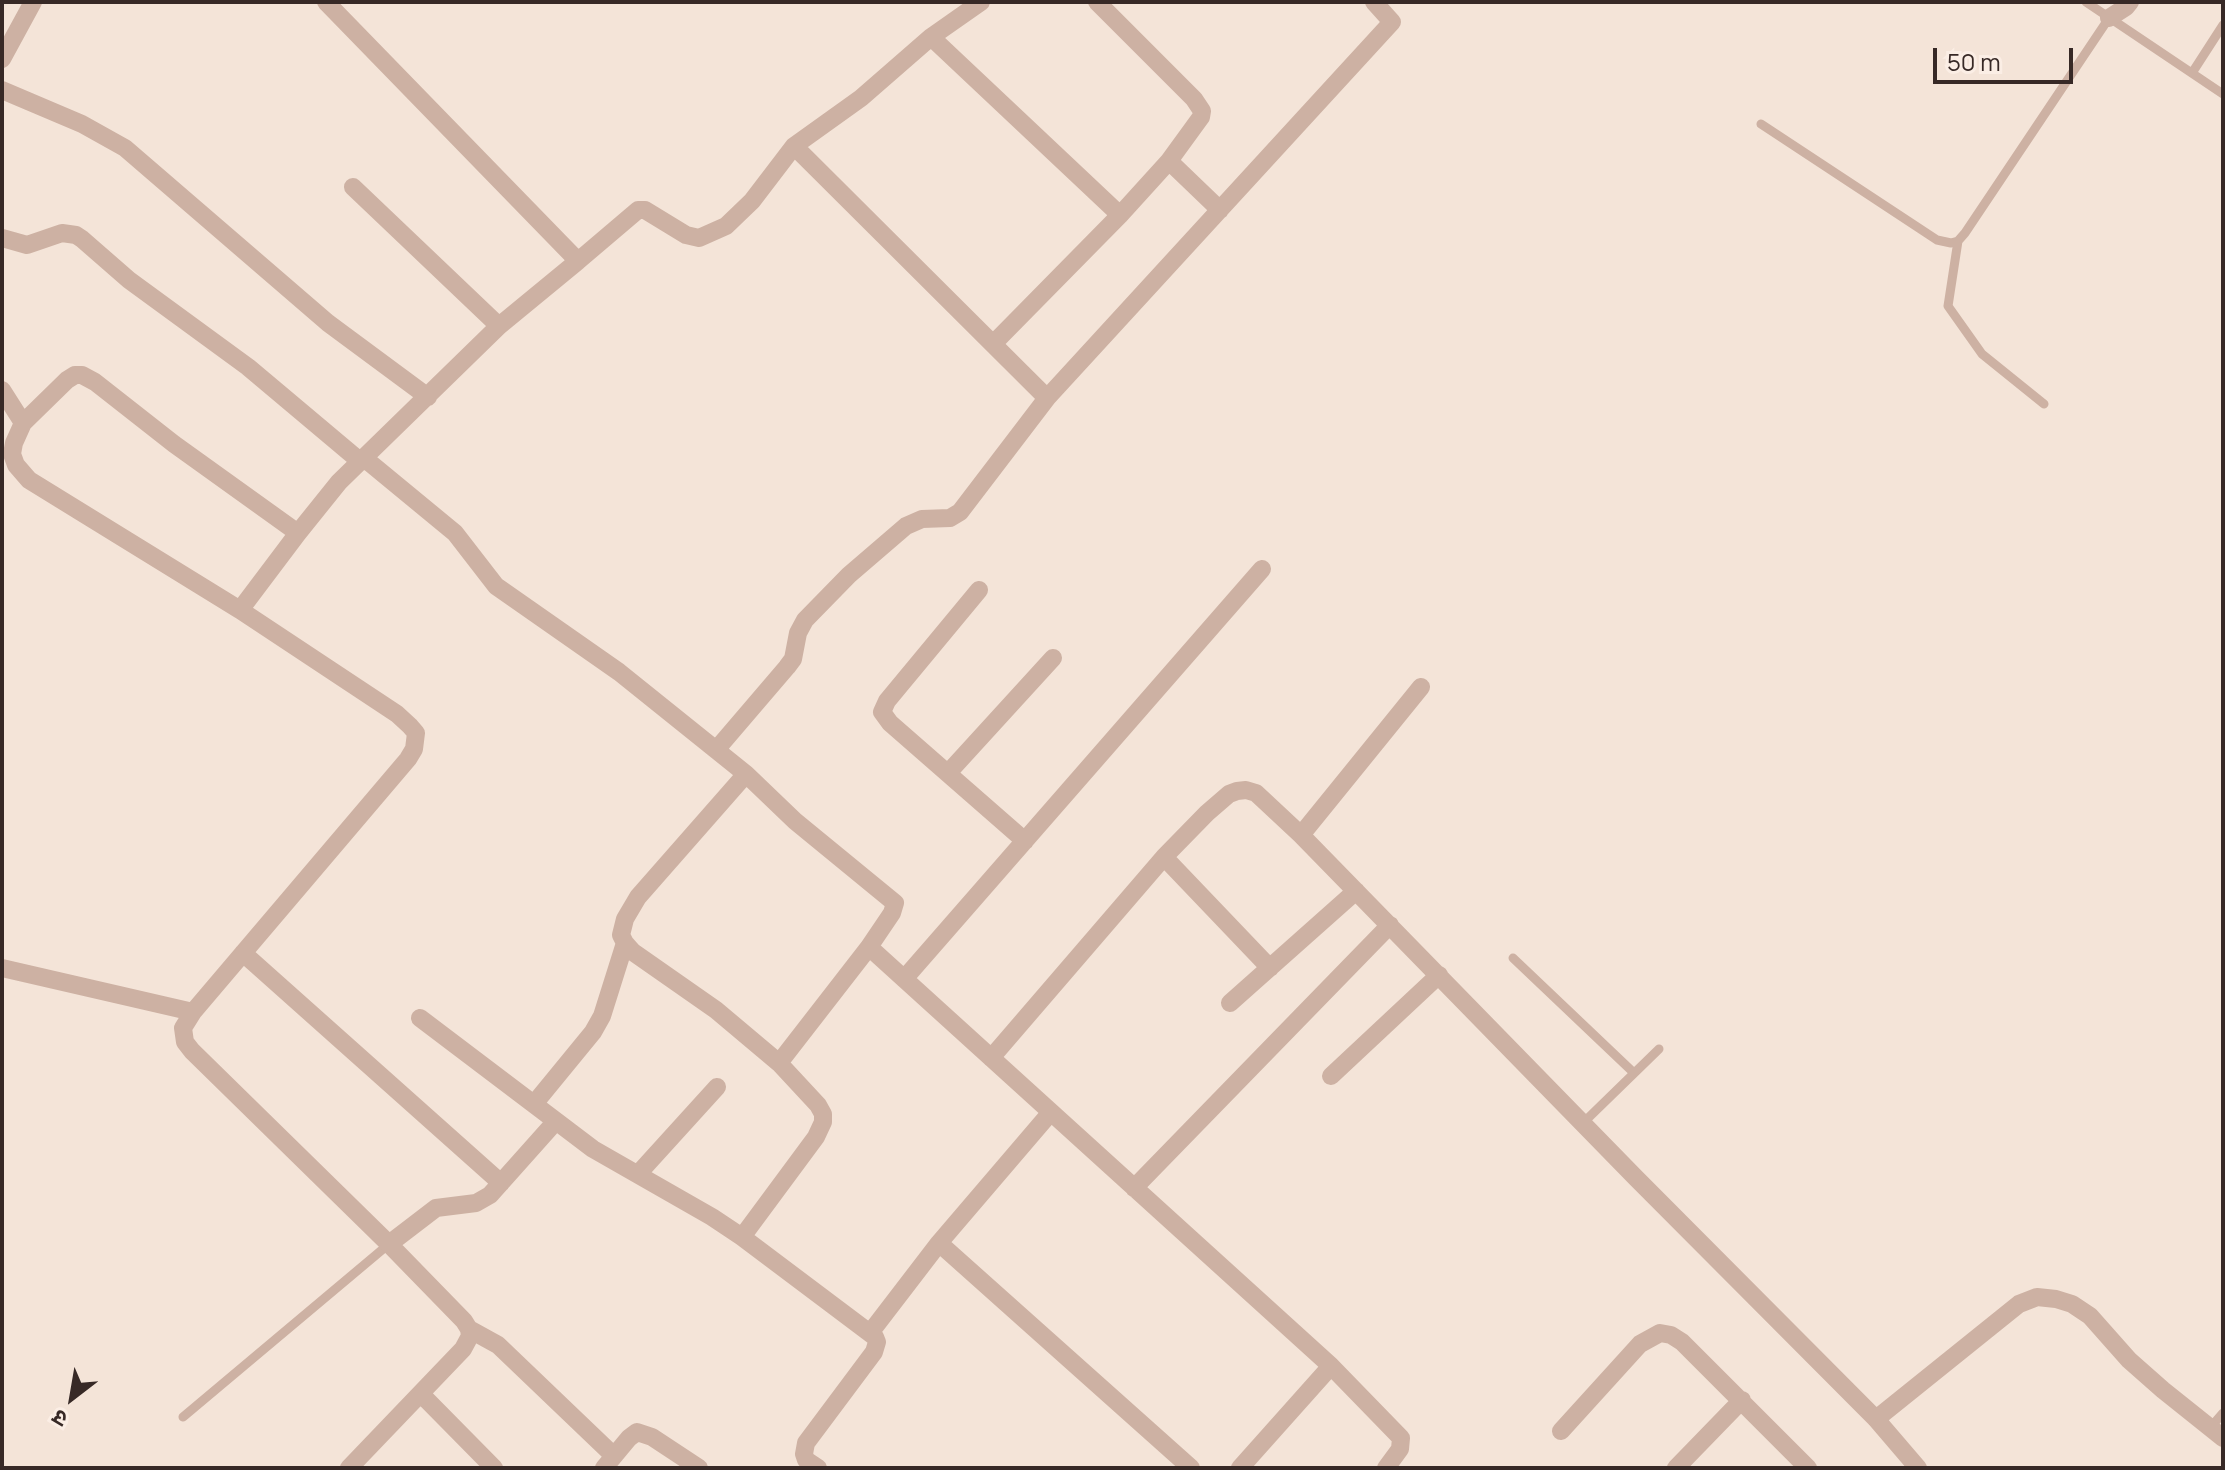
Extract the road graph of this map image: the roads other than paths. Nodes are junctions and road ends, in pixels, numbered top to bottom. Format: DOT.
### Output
graph roads {
  1 [pos="33,2"];
  2 [pos="326,2"];
  3 [pos="981,2"];
  4 [pos="1097,2"];
  5 [pos="1374,2"];
  6 [pos="2086,2"];
  7 [pos="2130,2"];
  8 [pos="2109,18"];
  9 [pos="2223,25"];
  10 [pos="931,37"];
  11 [pos="2,59"];
  12 [pos="2192,73"];
  13 [pos="2,90"];
  14 [pos="2223,94"];
  15 [pos="1761,124"];
  16 [pos="794,146"];
  17 [pos="1169,161"];
  18 [pos="353,187"];
  19 [pos="1220,210"];
  20 [pos="1120,215"];
  21 [pos="2,238"];
  22 [pos="1958,241"];
  23 [pos="578,261"];
  24 [pos="499,326"];
  25 [pos="993,344"];
  26 [pos="2,390"];
  27 [pos="428,397"];
  28 [pos="1047,398"];
  29 [pos="2044,404"];
  30 [pos="23,423"];
  31 [pos="363,460"];
  32 [pos="298,533"];
  33 [pos="1262,569"];
  34 [pos="979,590"];
  35 [pos="240,610"];
  36 [pos="1053,658"];
  37 [pos="1421,687"];
  38 [pos="716,750"];
  39 [pos="948,773"];
  40 [pos="746,774"];
  41 [pos="1301,835"];
  42 [pos="1025,841"];
  43 [pos="1164,857"];
  44 [pos="1356,891"];
  45 [pos="1390,925"];
  46 [pos="625,943"];
  47 [pos="869,947"];
  48 [pos="243,953"];
  49 [pos="1513,958"];
  50 [pos="2,968"];
  51 [pos="1270,968"];
  52 [pos="1439,975"];
  53 [pos="904,979"];
  54 [pos="1230,1003"];
  55 [pos="193,1012"];
  56 [pos="420,1018"];
  57 [pos="1659,1049"];
  58 [pos="991,1058"];
  59 [pos="779,1063"];
  60 [pos="1634,1073"];
  61 [pos="1331,1076"];
  62 [pos="717,1087"];
  63 [pos="534,1104"];
  64 [pos="1051,1112"];
  65 [pos="556,1121"];
  66 [pos="1583,1123"];
  67 [pos="638,1174"];
  68 [pos="501,1183"];
  69 [pos="1134,1188"];
  70 [pos="742,1237"];
  71 [pos="939,1243"];
  72 [pos="389,1244"];
  73 [pos="469,1329"];
  74 [pos="870,1333"];
  75 [pos="1331,1366"];
  76 [pos="421,1394"];
  77 [pos="1742,1400"];
  78 [pos="183,1417"];
  79 [pos="1876,1419"];
  80 [pos="2219,1426"];
  81 [pos="1561,1431"];
  82 [pos="609,1462"];
  83 [pos="349,1468"];
  84 [pos="494,1468"];
  85 [pos="699,1468"];
  86 [pos="818,1468"];
  87 [pos="1191,1468"];
  88 [pos="1240,1468"];
  89 [pos="1386,1468"];
  90 [pos="1676,1468"];
  91 [pos="1808,1468"];
  92 [pos="1918,1468"];
  1 -- 11 [label="street"];
  2 -- 23 [label="street"];
  3 -- 10 [label="street"];
  4 -- 17 [label="street"];
  5 -- 19 [label="street"];
  6 -- 8 [label="lane"];
  7 -- 8 [label="street"];
  8 -- 12 [label="lane"];
  8 -- 22 [label="lane"];
  9 -- 12 [label="lane"];
  10 -- 16 [label="street"];
  10 -- 20 [label="street"];
  12 -- 14 [label="lane"];
  13 -- 27 [label="street"];
  15 -- 22 [label="lane"];
  16 -- 23 [label="street"];
  16 -- 25 [label="street"];
  17 -- 19 [label="street"];
  17 -- 20 [label="street"];
  18 -- 24 [label="street"];
  19 -- 28 [label="street"];
  20 -- 25 [label="street"];
  21 -- 31 [label="street"];
  22 -- 29 [label="lane"];
  23 -- 24 [label="street"];
  24 -- 27 [label="street"];
  25 -- 28 [label="street"];
  26 -- 30 [label="street"];
  27 -- 31 [label="street"];
  28 -- 38 [label="street"];
  30 -- 32 [label="street"];
  30 -- 35 [label="street"];
  31 -- 32 [label="street"];
  31 -- 38 [label="street"];
  32 -- 35 [label="street"];
  33 -- 42 [label="street"];
  34 -- 39 [label="street"];
  35 -- 48 [label="street"];
  36 -- 39 [label="street"];
  37 -- 41 [label="street"];
  38 -- 40 [label="street"];
  39 -- 42 [label="street"];
  40 -- 46 [label="street"];
  40 -- 47 [label="street"];
  41 -- 43 [label="street"];
  41 -- 44 [label="street"];
  42 -- 53 [label="street"];
  43 -- 51 [label="street"];
  43 -- 58 [label="street"];
  44 -- 45 [label="street"];
  44 -- 51 [label="street"];
  45 -- 52 [label="street"];
  45 -- 69 [label="street"];
  46 -- 59 [label="street"];
  46 -- 63 [label="street"];
  47 -- 53 [label="street"];
  47 -- 59 [label="street"];
  48 -- 55 [label="street"];
  48 -- 68 [label="street"];
  49 -- 60 [label="lane"];
  50 -- 55 [label="street"];
  51 -- 54 [label="street"];
  52 -- 61 [label="street"];
  52 -- 66 [label="street"];
  53 -- 58 [label="street"];
  55 -- 72 [label="street"];
  56 -- 63 [label="street"];
  57 -- 60 [label="lane"];
  58 -- 64 [label="street"];
  59 -- 70 [label="street"];
  60 -- 66 [label="lane"];
  62 -- 67 [label="street"];
  63 -- 65 [label="street"];
  64 -- 69 [label="street"];
  64 -- 71 [label="street"];
  65 -- 67 [label="street"];
  65 -- 68 [label="street"];
  66 -- 79 [label="street"];
  67 -- 70 [label="street"];
  68 -- 72 [label="street"];
  69 -- 75 [label="street"];
  70 -- 74 [label="street"];
  71 -- 74 [label="street"];
  71 -- 87 [label="street"];
  72 -- 73 [label="street"];
  72 -- 78 [label="lane"];
  73 -- 76 [label="street"];
  73 -- 82 [label="street"];
  74 -- 86 [label="street"];
  75 -- 88 [label="street"];
  75 -- 89 [label="street"];
  76 -- 83 [label="street"];
  76 -- 84 [label="street"];
  77 -- 81 [label="street"];
  77 -- 90 [label="street"];
  77 -- 91 [label="street"];
  79 -- 80 [label="street"];
  79 -- 92 [label="street"];
  82 -- 85 [label="street"];
}
